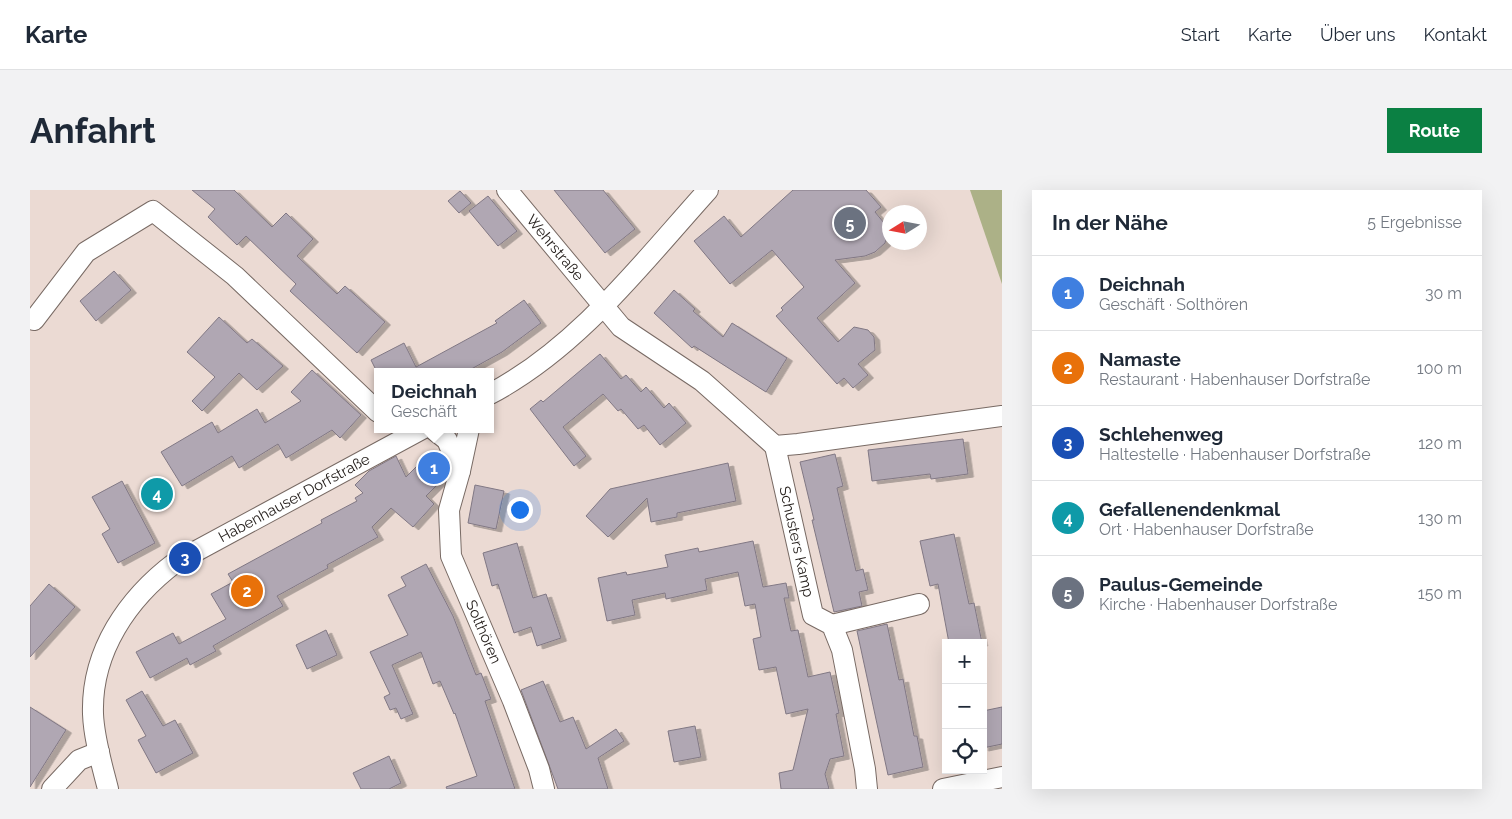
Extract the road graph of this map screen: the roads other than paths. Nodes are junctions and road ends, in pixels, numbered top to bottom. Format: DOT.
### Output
graph roads {
  1 [pos="507,190"];
  2 [pos="708,190"];
  3 [pos="604,305"];
  4 [pos="34,320"];
  5 [pos="494,392"];
  6 [pos="374,408"];
  7 [pos="1002,416"];
  8 [pos="406,433"];
  9 [pos="439,433"];
  10 [pos="468,433"];
  11 [pos="775,446"];
  12 [pos="460,471"];
  13 [pos="919,604"];
  14 [pos="832,624"];
  15 [pos="99,752"];
  16 [pos="1002,777"];
  17 [pos="52,789"];
  18 [pos="108,789"];
  19 [pos="544,789"];
  20 [pos="867,789"];
  21 [pos="943,789"];
  1 -- 3 [label="street, Wehrstraße"];
  2 -- 3 [label="street"];
  3 -- 5 [label="street"];
  3 -- 11 [label="street, Wehrstraße"];
  4 -- 6 [label="street"];
  7 -- 11 [label="street"];
  8 -- 15 [label="street, Habenhauser Dorfstraße"];
  9 -- 12 [label="street"];
  10 -- 12 [label="street, Solthören"];
  11 -- 14 [label="street, Schusters Kamp"];
  12 -- 19 [label="street, Solthören"];
  13 -- 14 [label="street"];
  14 -- 20 [label="street"];
  15 -- 17 [label="street"];
  15 -- 18 [label="street, Habenhauser Dorfstraße"];
  16 -- 21 [label="street"];
}
